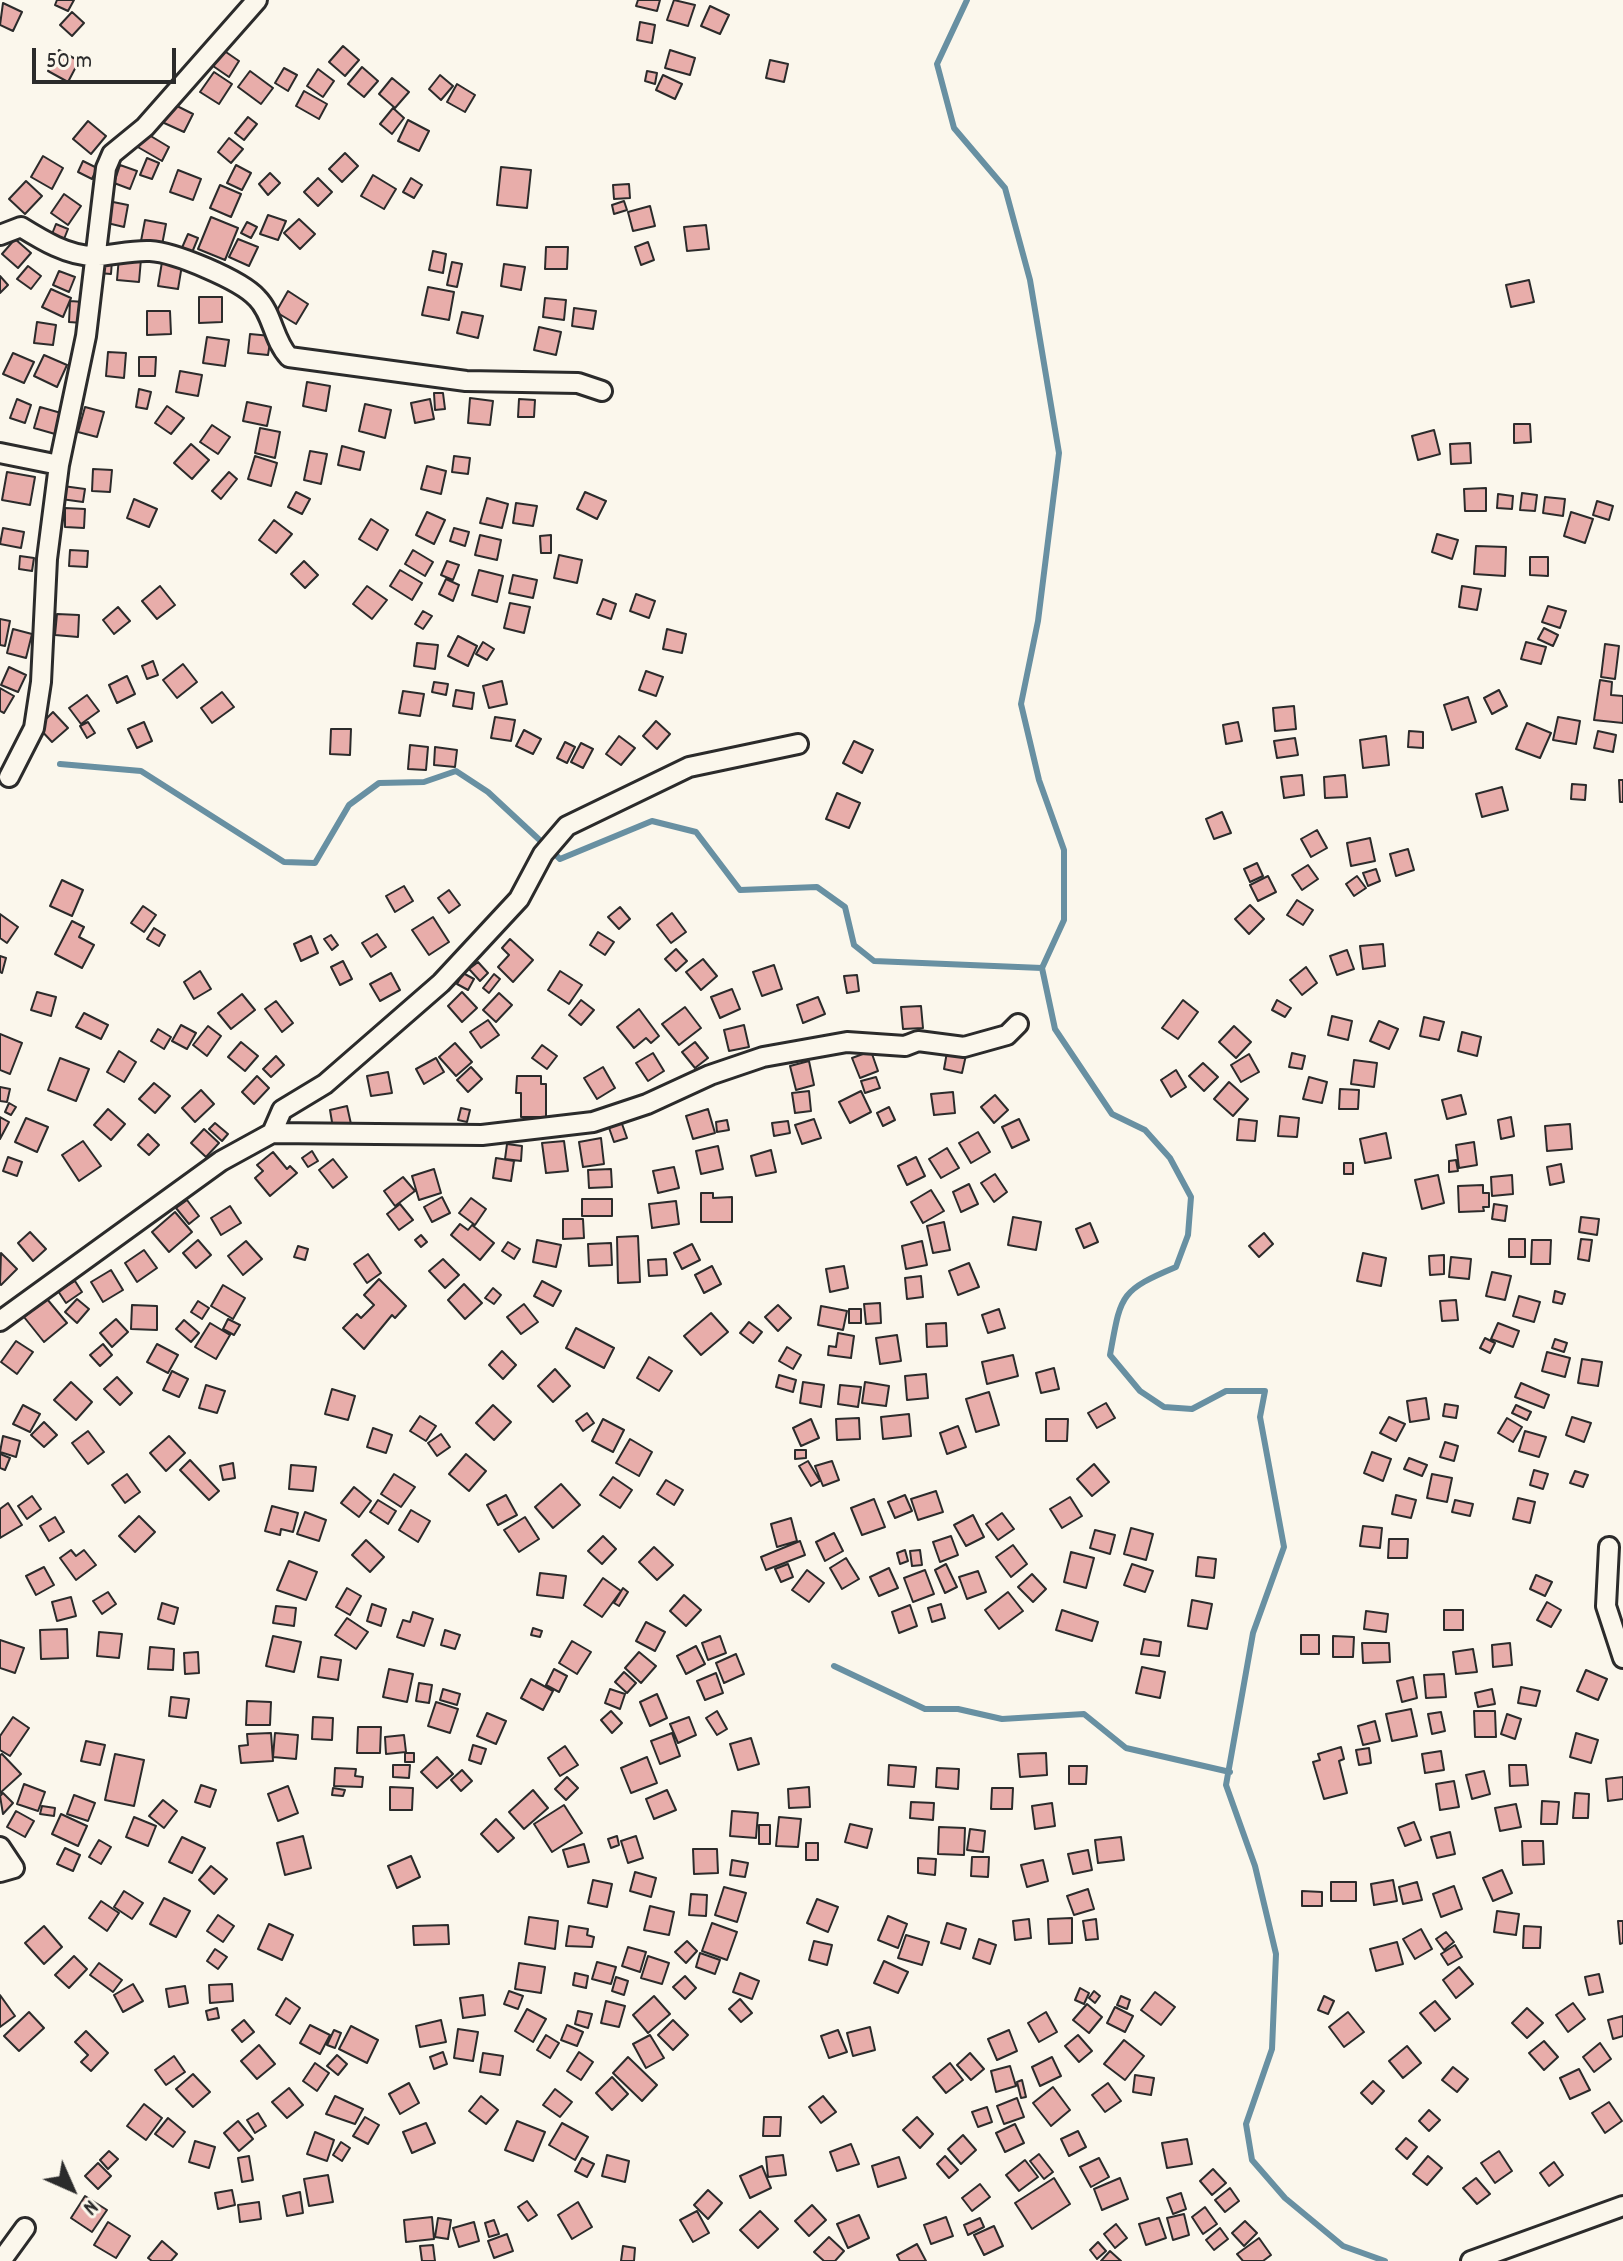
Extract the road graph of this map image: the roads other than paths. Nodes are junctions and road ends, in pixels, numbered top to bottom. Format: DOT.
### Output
graph roads {
  1 [pos="257,0"];
  2 [pos="0,235"];
  3 [pos="94,256"];
  4 [pos="602,391"];
  5 [pos="0,453"];
  6 [pos="59,465"];
  7 [pos="798,744"];
  8 [pos="9,777"];
  9 [pos="1018,1024"];
  10 [pos="272,1133"];
  11 [pos="0,1321"];
  12 [pos="1609,1547"];
  13 [pos="1623,1655"];
  14 [pos="0,1847"];
  15 [pos="0,1872"];
  16 [pos="1623,2206"];
  17 [pos="25,2228"];
  18 [pos="1,2261"];
  19 [pos="1471,2261"];
  1 -- 3 [label="street"];
  2 -- 3 [label="street"];
  3 -- 4 [label="street"];
  3 -- 6 [label="street"];
  5 -- 6 [label="street"];
  6 -- 8 [label="street"];
  7 -- 10 [label="street"];
  9 -- 10 [label="street"];
  10 -- 11 [label="street"];
  12 -- 13 [label="street"];
  14 -- 15 [label="street"];
  16 -- 19 [label="street"];
  17 -- 18 [label="street"];
}
